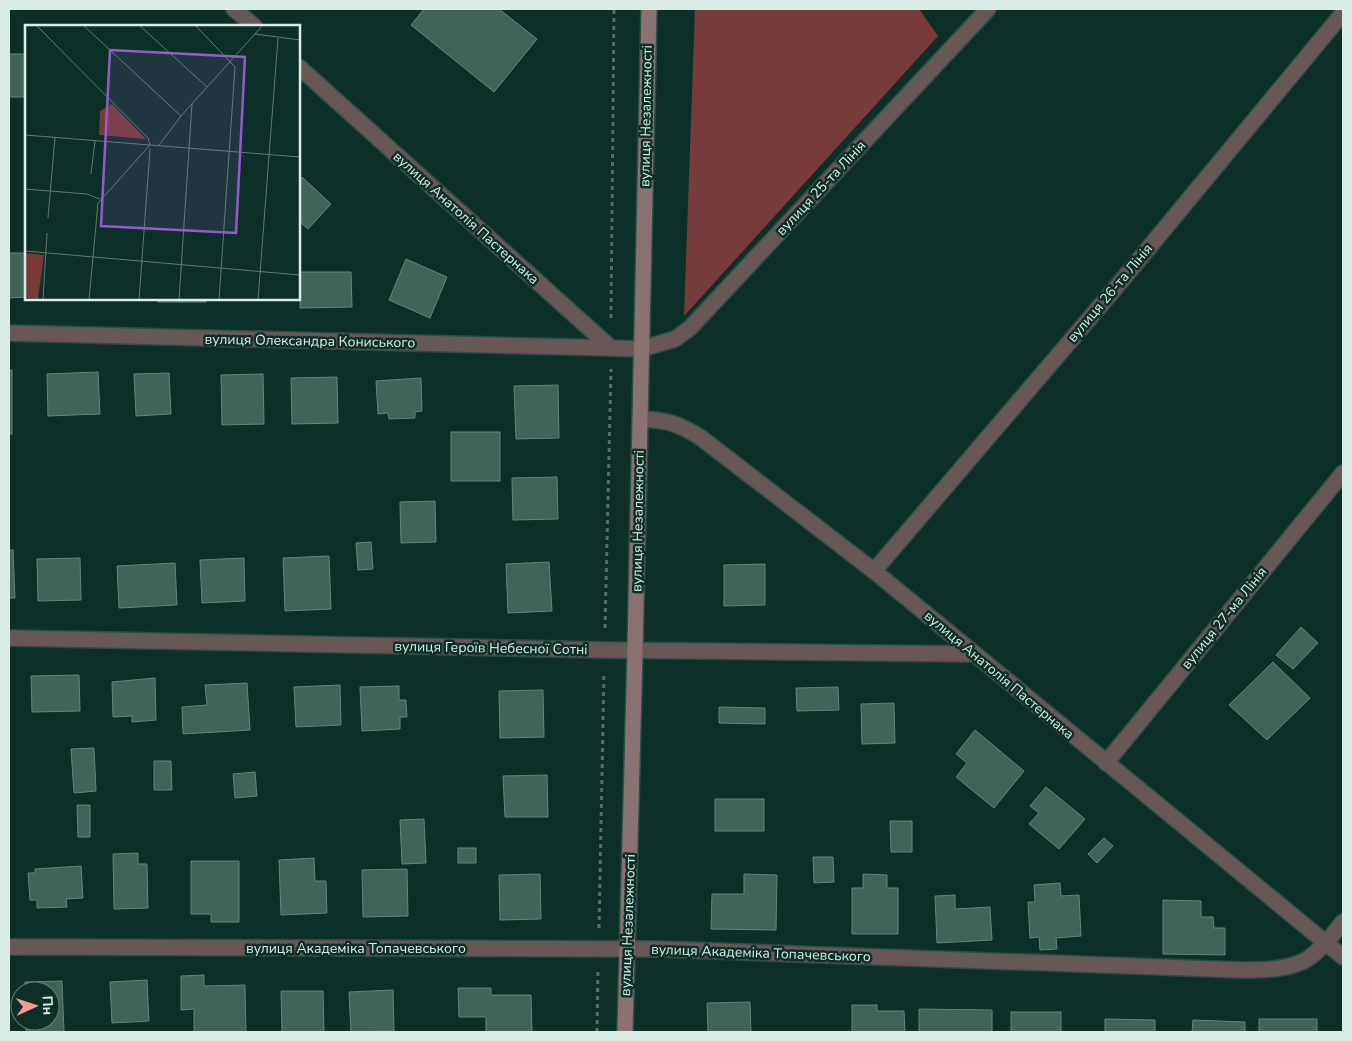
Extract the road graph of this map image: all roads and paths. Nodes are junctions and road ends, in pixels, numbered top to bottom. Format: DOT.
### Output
graph roads {
  1 [pos="234,9"];
  2 [pos="614,9"];
  3 [pos="649,9"];
  4 [pos="988,9"];
  5 [pos="1343,13"];
  6 [pos="253,25"];
  7 [pos="300,68"];
  8 [pos="9,333"];
  9 [pos="611,348"];
  10 [pos="641,349"];
  11 [pos="640,419"];
  12 [pos="1343,473"];
  13 [pos="874,571"];
  14 [pos="9,638"];
  15 [pos="604,650"];
  16 [pos="636,650"];
  17 [pos="973,654"];
  18 [pos="1106,763"];
  19 [pos="1343,922"];
  20 [pos="1325,943"];
  21 [pos="9,947"];
  22 [pos="599,948"];
  23 [pos="628,949"];
  24 [pos="1343,957"];
  25 [pos="597,1032"];
  26 [pos="625,1032"];
  1 -- 6 [label="street"];
  2 -- 9 [label="path"];
  3 -- 10 [label="main road, вулиця Незалежності"];
  4 -- 10 [label="street, вулиця 25-та Лінія"];
  5 -- 13 [label="street, вулиця 26-та Лінія"];
  7 -- 9 [label="street, вулиця Анатолія Пастернака"];
  8 -- 9 [label="street, вулиця Олександра Кониського"];
  9 -- 10 [label="street"];
  9 -- 15 [label="path"];
  10 -- 11 [label="main road, вулиця Незалежності"];
  11 -- 13 [label="street, вулиця Анатолія Пастернака"];
  11 -- 16 [label="main road, вулиця Незалежності"];
  12 -- 18 [label="street, вулиця 27-ма Лінія"];
  13 -- 17 [label="street, вулиця Анатолія Пастернака"];
  14 -- 15 [label="street, вулиця Героїв Небесної Сотні"];
  15 -- 16 [label="street, вулиця Героїв Небесної Сотні"];
  15 -- 22 [label="path"];
  16 -- 17 [label="street, вулиця Героїв Небесної Сотні"];
  16 -- 23 [label="main road, вулиця Незалежності"];
  17 -- 18 [label="street, вулиця Анатолія Пастернака"];
  18 -- 20 [label="street, вулиця Анатолія Пастернака"];
  19 -- 20 [label="street, вулиця Академіка Топачевського"];
  20 -- 23 [label="street, вулиця Академіка Топачевського"];
  20 -- 24 [label="street, вулиця Анатолія Пастернака"];
  21 -- 22 [label="street, вулиця Академіка Топачевського"];
  22 -- 23 [label="street, вулиця Академіка Топачевського"];
  22 -- 25 [label="path"];
  23 -- 26 [label="main road, вулиця Незалежності"];
}
